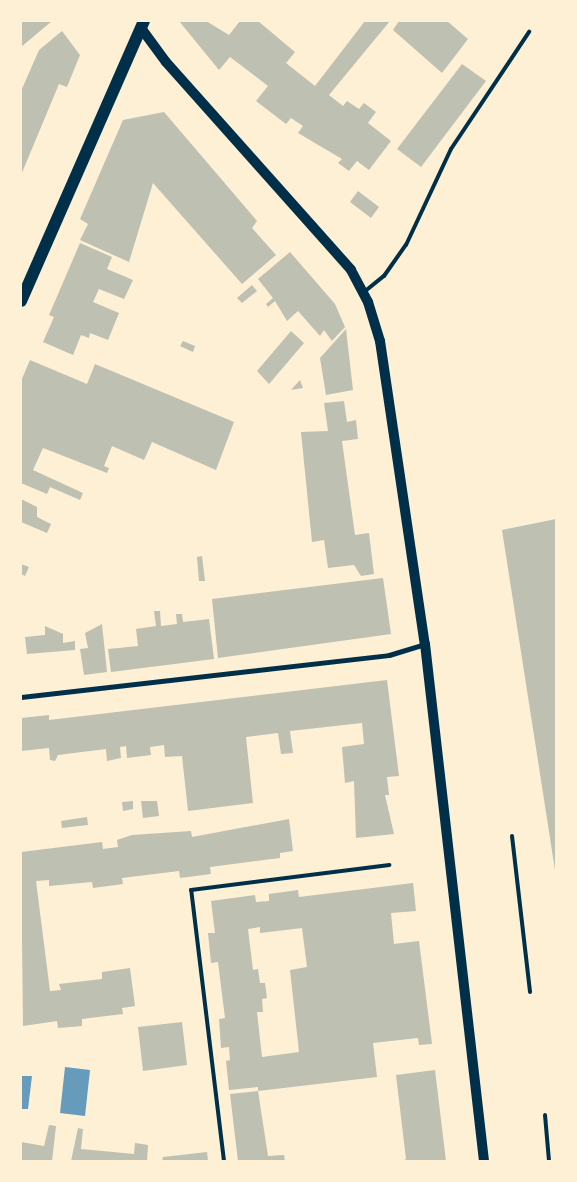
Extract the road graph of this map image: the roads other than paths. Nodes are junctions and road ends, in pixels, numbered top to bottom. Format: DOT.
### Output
graph roads {
  1 [pos="143,24"];
  2 [pos="529,32"];
  3 [pos="364,293"];
  4 [pos="21,301"];
  5 [pos="425,644"];
  6 [pos="21,697"];
  7 [pos="512,836"];
  8 [pos="389,864"];
  9 [pos="530,992"];
  10 [pos="545,1115"];
  11 [pos="224,1161"];
  12 [pos="484,1161"];
  13 [pos="549,1161"];
  1 -- 3 [label="main road"];
  1 -- 4 [label="main road"];
  2 -- 3 [label="lane"];
  3 -- 5 [label="main road"];
  5 -- 6 [label="street"];
  5 -- 12 [label="main road"];
  7 -- 9 [label="lane"];
  8 -- 11 [label="lane"];
  10 -- 13 [label="lane"];
}
